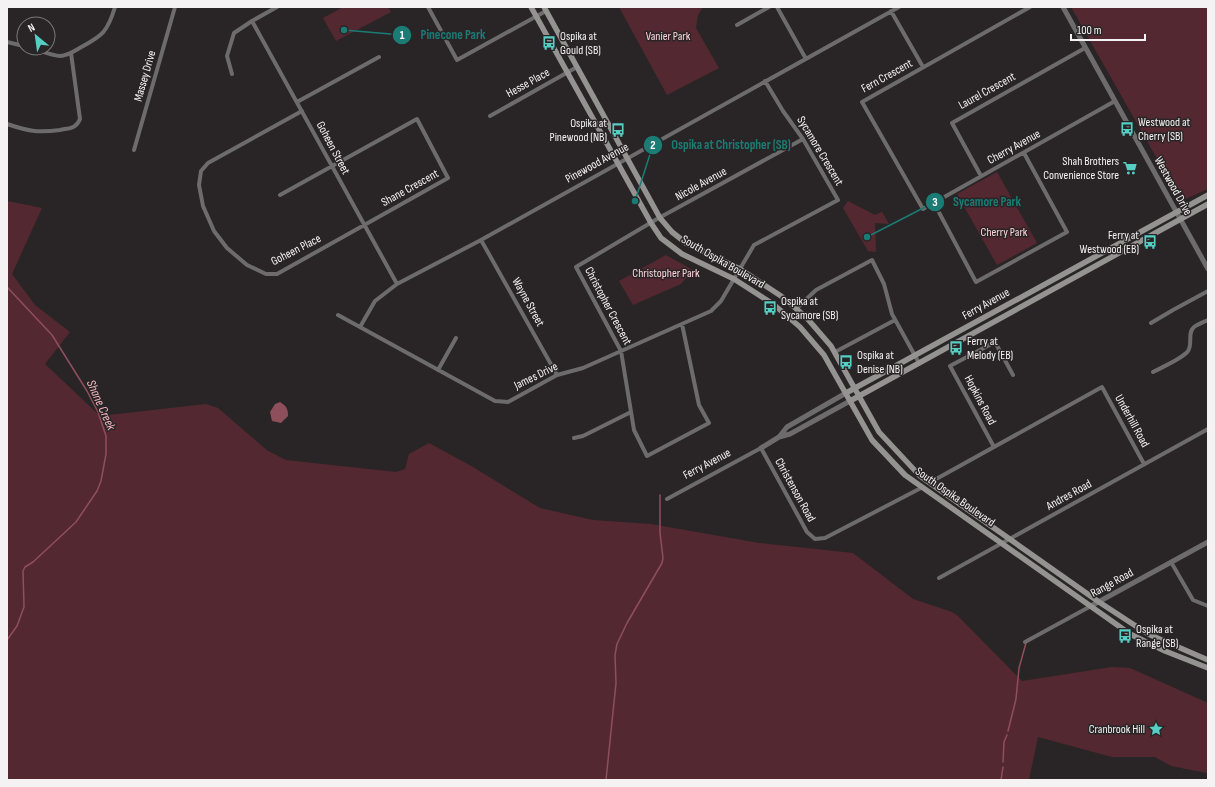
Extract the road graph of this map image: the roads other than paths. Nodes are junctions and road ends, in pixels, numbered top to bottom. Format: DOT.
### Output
graph roads {
  1 [pos="114,7"];
  2 [pos="175,7"];
  3 [pos="277,7"];
  4 [pos="428,7"];
  5 [pos="531,7"];
  6 [pos="769,7"];
  7 [pos="777,7"];
  8 [pos="898,7"];
  9 [pos="1030,7"];
  10 [pos="1063,7"];
  11 [pos="545,9"];
  12 [pos="891,11"];
  13 [pos="536,17"];
  14 [pos="252,21"];
  15 [pos="737,24"];
  16 [pos="1085,48"];
  17 [pos="71,53"];
  18 [pos="56,55"];
  19 [pos="379,57"];
  20 [pos="806,59"];
  21 [pos="577,67"];
  22 [pos="923,67"];
  23 [pos="567,73"];
  24 [pos="232,74"];
  25 [pos="765,81"];
  26 [pos="1115,101"];
  27 [pos="297,102"];
  28 [pos="302,111"];
  29 [pos="490,116"];
  30 [pos="7,124"];
  31 [pos="804,139"];
  32 [pos="134,150"];
  33 [pos="1024,153"];
  34 [pos="627,158"];
  35 [pos="618,164"];
  36 [pos="332,166"];
  37 [pos="981,176"];
  38 [pos="280,195"];
  39 [pos="1208,195"];
  40 [pos="934,203"];
  41 [pos="1208,204"];
  42 [pos="923,209"];
  43 [pos="1176,212"];
  44 [pos="660,218"];
  45 [pos="1180,219"];
  46 [pos="651,223"];
  47 [pos="364,225"];
  48 [pos="481,240"];
  49 [pos="740,269"];
  50 [pos="1208,269"];
  51 [pos="734,279"];
  52 [pos="397,284"];
  53 [pos="1208,291"];
  54 [pos="796,309"];
  55 [pos="338,315"];
  56 [pos="895,320"];
  57 [pos="1208,320"];
  58 [pos="1151,323"];
  59 [pos="682,324"];
  60 [pos="360,327"];
  61 [pos="456,338"];
  62 [pos="621,351"];
  63 [pos="835,352"];
  64 [pos="915,356"];
  65 [pos="919,363"];
  66 [pos="438,370"];
  67 [pos="1153,372"];
  68 [pos="557,375"];
  69 [pos="1013,375"];
  70 [pos="855,388"];
  71 [pos="846,393"];
  72 [pos="859,396"];
  73 [pos="850,401"];
  74 [pos="631,412"];
  75 [pos="1208,429"];
  76 [pos="779,437"];
  77 [pos="574,438"];
  78 [pos="994,447"];
  79 [pos="761,448"];
  80 [pos="1144,464"];
  81 [pos="929,483"];
  82 [pos="921,488"];
  83 [pos="667,499"];
  84 [pos="1010,539"];
  85 [pos="1208,542"];
  86 [pos="1001,544"];
  87 [pos="1171,562"];
  88 [pos="939,578"];
  89 [pos="1099,602"];
  90 [pos="1091,606"];
  91 [pos="1208,606"];
  92 [pos="1026,642"];
  93 [pos="1208,660"];
  94 [pos="1208,668"];
  1 -- 17 [label="street"];
  2 -- 32 [label="street, Massey Drive"];
  3 -- 14 [label="street"];
  4 -- 13 [label="street"];
  5 -- 13 [label="main road, South Ospika Boulevard"];
  6 -- 15 [label="street"];
  7 -- 20 [label="street"];
  8 -- 12 [label="street, Pinewood Avenue"];
  9 -- 22 [label="street, Fern Crescent"];
  10 -- 16 [label="street, Westwood Drive"];
  11 -- 13 [label="street"];
  11 -- 21 [label="main road, South Ospika Boulevard"];
  12 -- 20 [label="street, Pinewood Avenue"];
  12 -- 22 [label="street"];
  13 -- 23 [label="main road, South Ospika Boulevard"];
  14 -- 24 [label="street"];
  14 -- 27 [label="street, Goheen Street"];
  16 -- 26 [label="street, Westwood Drive"];
  16 -- 37 [label="street, Laurel Crescent"];
  17 -- 18 [label="street"];
  17 -- 30 [label="street"];
  19 -- 27 [label="street"];
  20 -- 25 [label="street, Pinewood Avenue"];
  21 -- 23 [label="street, Hesse Place"];
  21 -- 34 [label="main road, South Ospika Boulevard"];
  22 -- 42 [label="street, Fern Crescent"];
  23 -- 29 [label="street, Hesse Place"];
  23 -- 35 [label="main road, South Ospika Boulevard"];
  25 -- 31 [label="street, Sycamore Crescent"];
  25 -- 34 [label="street, Pinewood Avenue"];
  26 -- 33 [label="street, Cherry Avenue"];
  26 -- 43 [label="street, Westwood Drive"];
  27 -- 28 [label="street, Goheen Street"];
  28 -- 36 [label="street, Goheen Street"];
  28 -- 47 [label="street, Goheen Place"];
  31 -- 44 [label="street, Nicole Avenue"];
  31 -- 49 [label="street, Sycamore Crescent"];
  33 -- 37 [label="street, Cherry Avenue"];
  33 -- 40 [label="street"];
  34 -- 35 [label="street, Pinewood Avenue"];
  34 -- 44 [label="main road, South Ospika Boulevard"];
  35 -- 46 [label="main road, South Ospika Boulevard"];
  35 -- 48 [label="street, Pinewood Avenue"];
  36 -- 38 [label="street"];
  36 -- 47 [label="street, Goheen Street"];
  36 -- 47 [label="street, Shane Crescent"];
  37 -- 40 [label="street, Cherry Avenue"];
  39 -- 43 [label="main road, Ferry Avenue"];
  40 -- 42 [label="street, Cherry Avenue"];
  41 -- 45 [label="main road, Ferry Avenue"];
  43 -- 45 [label="street, Westwood Drive"];
  43 -- 64 [label="main road, Ferry Avenue"];
  44 -- 46 [label="street, Nicole Avenue"];
  44 -- 49 [label="main road, South Ospika Boulevard"];
  45 -- 50 [label="street, Westwood Drive"];
  45 -- 65 [label="main road, Ferry Avenue"];
  46 -- 51 [label="main road, South Ospika Boulevard"];
  46 -- 62 [label="street, Christopher Crescent"];
  47 -- 52 [label="street, Goheen Street"];
  48 -- 52 [label="street, Pinewood Avenue"];
  48 -- 68 [label="street, Wayne Street"];
  49 -- 51 [label="street, Sycamore Crescent"];
  49 -- 54 [label="main road, South Ospika Boulevard"];
  51 -- 59 [label="street, James Drive"];
  51 -- 71 [label="main road, South Ospika Boulevard"];
  52 -- 60 [label="street, Pinewood Avenue"];
  53 -- 58 [label="street"];
  54 -- 56 [label="street"];
  54 -- 63 [label="main road, South Ospika Boulevard"];
  55 -- 60 [label="street, James Drive"];
  56 -- 63 [label="street"];
  56 -- 64 [label="street"];
  57 -- 67 [label="street"];
  59 -- 62 [label="street, James Drive"];
  59 -- 74 [label="street, Christopher Crescent"];
  60 -- 66 [label="street, James Drive"];
  61 -- 66 [label="street"];
  62 -- 68 [label="street, James Drive"];
  62 -- 74 [label="street, Christopher Crescent"];
  63 -- 70 [label="main road, South Ospika Boulevard"];
  64 -- 65 [label="street"];
  64 -- 70 [label="main road, Ferry Avenue"];
  65 -- 72 [label="main road, Ferry Avenue"];
  66 -- 68 [label="street, James Drive"];
  69 -- 78 [label="street, Hopkins Road"];
  70 -- 71 [label="main road, Ferry Avenue"];
  70 -- 72 [label="main road, South Ospika Boulevard"];
  71 -- 73 [label="main road, South Ospika Boulevard"];
  71 -- 76 [label="street, Ferry Avenue"];
  72 -- 73 [label="main road, Ferry Avenue"];
  72 -- 81 [label="main road, South Ospika Boulevard"];
  73 -- 76 [label="street, Ferry Avenue"];
  73 -- 82 [label="main road, South Ospika Boulevard"];
  74 -- 77 [label="street"];
  75 -- 80 [label="street, Andres Road"];
  76 -- 79 [label="street, Ferry Avenue"];
  78 -- 80 [label="street, Underhill Road"];
  78 -- 81 [label="street"];
  79 -- 82 [label="street, Christenson Road"];
  79 -- 83 [label="street, Ferry Avenue"];
  80 -- 84 [label="street, Andres Road"];
  81 -- 84 [label="main road, South Ospika Boulevard"];
  82 -- 86 [label="main road, South Ospika Boulevard"];
  84 -- 86 [label="street, Andres Road"];
  84 -- 89 [label="main road, South Ospika Boulevard"];
  85 -- 87 [label="street, Range Road"];
  86 -- 88 [label="street, Andres Road"];
  86 -- 90 [label="main road, South Ospika Boulevard"];
  87 -- 89 [label="street, Range Road"];
  87 -- 91 [label="street"];
  89 -- 90 [label="street, Range Road"];
  89 -- 93 [label="main road, South Ospika Boulevard"];
  90 -- 92 [label="street, Range Road"];
  90 -- 94 [label="main road, South Ospika Boulevard"];
}
